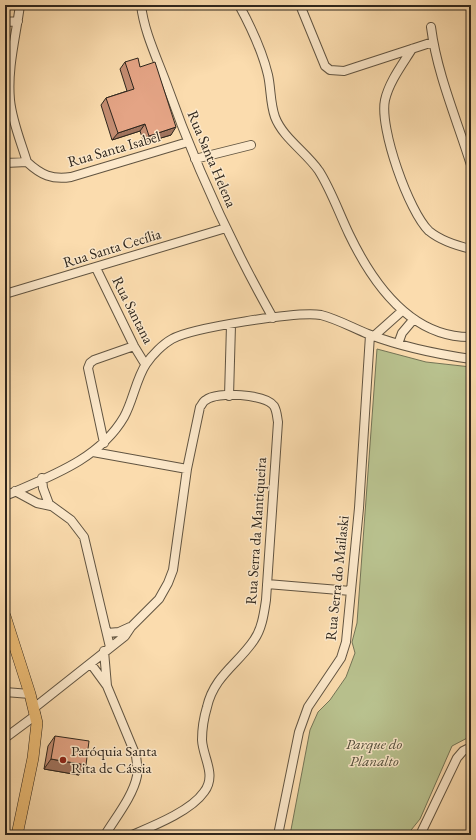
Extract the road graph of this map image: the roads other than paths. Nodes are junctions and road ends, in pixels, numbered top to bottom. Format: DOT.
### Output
graph roads {
  1 [pos="20,5"];
  2 [pos="141,5"];
  3 [pos="239,5"];
  4 [pos="300,5"];
  5 [pos="5,22"];
  6 [pos="18,22"];
  7 [pos="431,27"];
  8 [pos="433,42"];
  9 [pos="412,49"];
  10 [pos="188,142"];
  11 [pos="250,145"];
  12 [pos="195,159"];
  13 [pos="27,162"];
  14 [pos="5,163"];
  15 [pos="471,165"];
  16 [pos="226,228"];
  17 [pos="471,250"];
  18 [pos="96,268"];
  19 [pos="5,294"];
  20 [pos="402,311"];
  21 [pos="273,318"];
  22 [pos="413,320"];
  23 [pos="232,325"];
  24 [pos="372,335"];
  25 [pos="471,337"];
  26 [pos="398,344"];
  27 [pos="134,346"];
  28 [pos="471,360"];
  29 [pos="145,364"];
  30 [pos="229,396"];
  31 [pos="104,443"];
  32 [pos="94,452"];
  33 [pos="187,469"];
  34 [pos="42,478"];
  35 [pos="15,491"];
  36 [pos="5,496"];
  37 [pos="51,506"];
  38 [pos="267,584"];
  39 [pos="351,591"];
  40 [pos="5,616"];
  41 [pos="131,627"];
  42 [pos="106,633"];
  43 [pos="9,640"];
  44 [pos="107,649"];
  45 [pos="91,664"];
  46 [pos="107,686"];
  47 [pos="5,692"];
  48 [pos="30,694"];
  49 [pos="35,711"];
  50 [pos="5,738"];
  51 [pos="471,747"];
  52 [pos="17,835"];
  53 [pos="105,835"];
  54 [pos="132,835"];
  55 [pos="278,835"];
  56 [pos="420,835"];
  1 -- 6 [label="street"];
  2 -- 10 [label="street, Rua Santa Helena"];
  3 -- 20 [label="street"];
  4 -- 9 [label="street"];
  5 -- 6 [label="street"];
  6 -- 13 [label="street"];
  7 -- 8 [label="street"];
  8 -- 9 [label="street"];
  8 -- 15 [label="street"];
  9 -- 17 [label="street"];
  10 -- 12 [label="street, Rua Santa Helena"];
  10 -- 13 [label="street, Rua Santa Isabel"];
  11 -- 12 [label="street"];
  12 -- 16 [label="street, Rua Santa Helena"];
  13 -- 14 [label="street"];
  16 -- 18 [label="street, Rua Santa Cecília"];
  16 -- 21 [label="street, Rua Santa Helena"];
  18 -- 19 [label="street, Rua Santa Cecília"];
  18 -- 27 [label="street, Rua Santana"];
  20 -- 22 [label="street"];
  20 -- 24 [label="street"];
  21 -- 23 [label="street"];
  21 -- 24 [label="street"];
  22 -- 25 [label="street"];
  22 -- 26 [label="street"];
  23 -- 29 [label="street"];
  23 -- 30 [label="street"];
  24 -- 26 [label="street"];
  24 -- 39 [label="street, Rua Serra do Mailaski"];
  26 -- 28 [label="street"];
  27 -- 29 [label="street, Rua Santana"];
  27 -- 31 [label="street"];
  29 -- 31 [label="street"];
  30 -- 33 [label="street"];
  30 -- 38 [label="street, Rua Serra da Mantiqueira"];
  31 -- 32 [label="street"];
  32 -- 33 [label="street"];
  32 -- 34 [label="street"];
  33 -- 41 [label="street"];
  34 -- 35 [label="street"];
  34 -- 37 [label="street"];
  35 -- 36 [label="street"];
  35 -- 37 [label="street"];
  37 -- 42 [label="street"];
  38 -- 39 [label="street"];
  38 -- 54 [label="street, Rua Serra da Mantiqueira"];
  39 -- 55 [label="street, Rua Serra do Mailaski"];
  40 -- 43 [label="main road"];
  41 -- 42 [label="street"];
  41 -- 44 [label="street"];
  42 -- 44 [label="street"];
  43 -- 48 [label="main road"];
  44 -- 45 [label="street"];
  44 -- 46 [label="street"];
  45 -- 46 [label="street"];
  45 -- 49 [label="street"];
  46 -- 53 [label="street"];
  47 -- 48 [label="street"];
  48 -- 49 [label="main road"];
  49 -- 50 [label="street"];
  49 -- 52 [label="main road"];
  51 -- 56 [label="street"];
}
